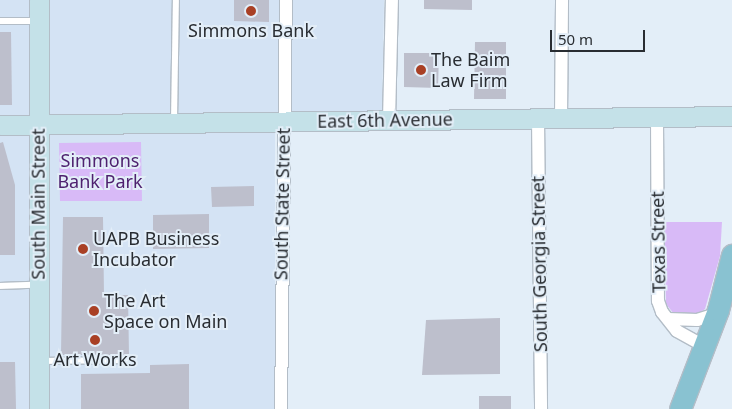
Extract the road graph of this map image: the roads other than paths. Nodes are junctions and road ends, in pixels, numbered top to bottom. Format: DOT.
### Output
graph roads {
  1 [pos="39,0"];
  2 [pos="176,0"];
  3 [pos="286,0"];
  4 [pos="392,0"];
  5 [pos="562,0"];
  6 [pos="0,21"];
  7 [pos="38,21"];
  8 [pos="732,116"];
  9 [pos="657,117"];
  10 [pos="538,118"];
  11 [pos="561,118"];
  12 [pos="389,120"];
  13 [pos="283,122"];
  14 [pos="174,123"];
  15 [pos="0,125"];
  16 [pos="37,125"];
  17 [pos="732,255"];
  18 [pos="38,285"];
  19 [pos="0,286"];
  20 [pos="717,314"];
  21 [pos="668,319"];
  22 [pos="704,346"];
  23 [pos="129,360"];
  24 [pos="39,361"];
  25 [pos="39,409"];
  26 [pos="281,409"];
  27 [pos="541,409"];
  28 [pos="680,409"];
  1 -- 7 [label="main road, South Main Street"];
  2 -- 14 [label="lane"];
  3 -- 13 [label="street, South State Street"];
  4 -- 12 [label="street"];
  5 -- 11 [label="street"];
  6 -- 7 [label="lane"];
  7 -- 16 [label="main road, South Main Street"];
  8 -- 9 [label="main road, East 6th Avenue"];
  9 -- 11 [label="main road, East 6th Avenue"];
  9 -- 21 [label="street, Texas Street"];
  10 -- 11 [label="main road, East 6th Avenue"];
  10 -- 12 [label="main road, East 6th Avenue"];
  10 -- 27 [label="street, South Georgia Street"];
  12 -- 13 [label="main road, East 6th Avenue"];
  13 -- 14 [label="main road, East 6th Avenue"];
  13 -- 26 [label="street, South State Street"];
  14 -- 16 [label="main road, East 6th Avenue"];
  15 -- 16 [label="main road, East 6th Avenue"];
  16 -- 18 [label="main road, South Main Street"];
  17 -- 20 [label="main road"];
  18 -- 19 [label="lane"];
  18 -- 24 [label="main road, South Main Street"];
  20 -- 21 [label="street"];
  20 -- 22 [label="main road"];
  21 -- 22 [label="street, Texas Street"];
  22 -- 28 [label="main road"];
  23 -- 24 [label="lane"];
  24 -- 25 [label="main road, South Main Street"];
}
